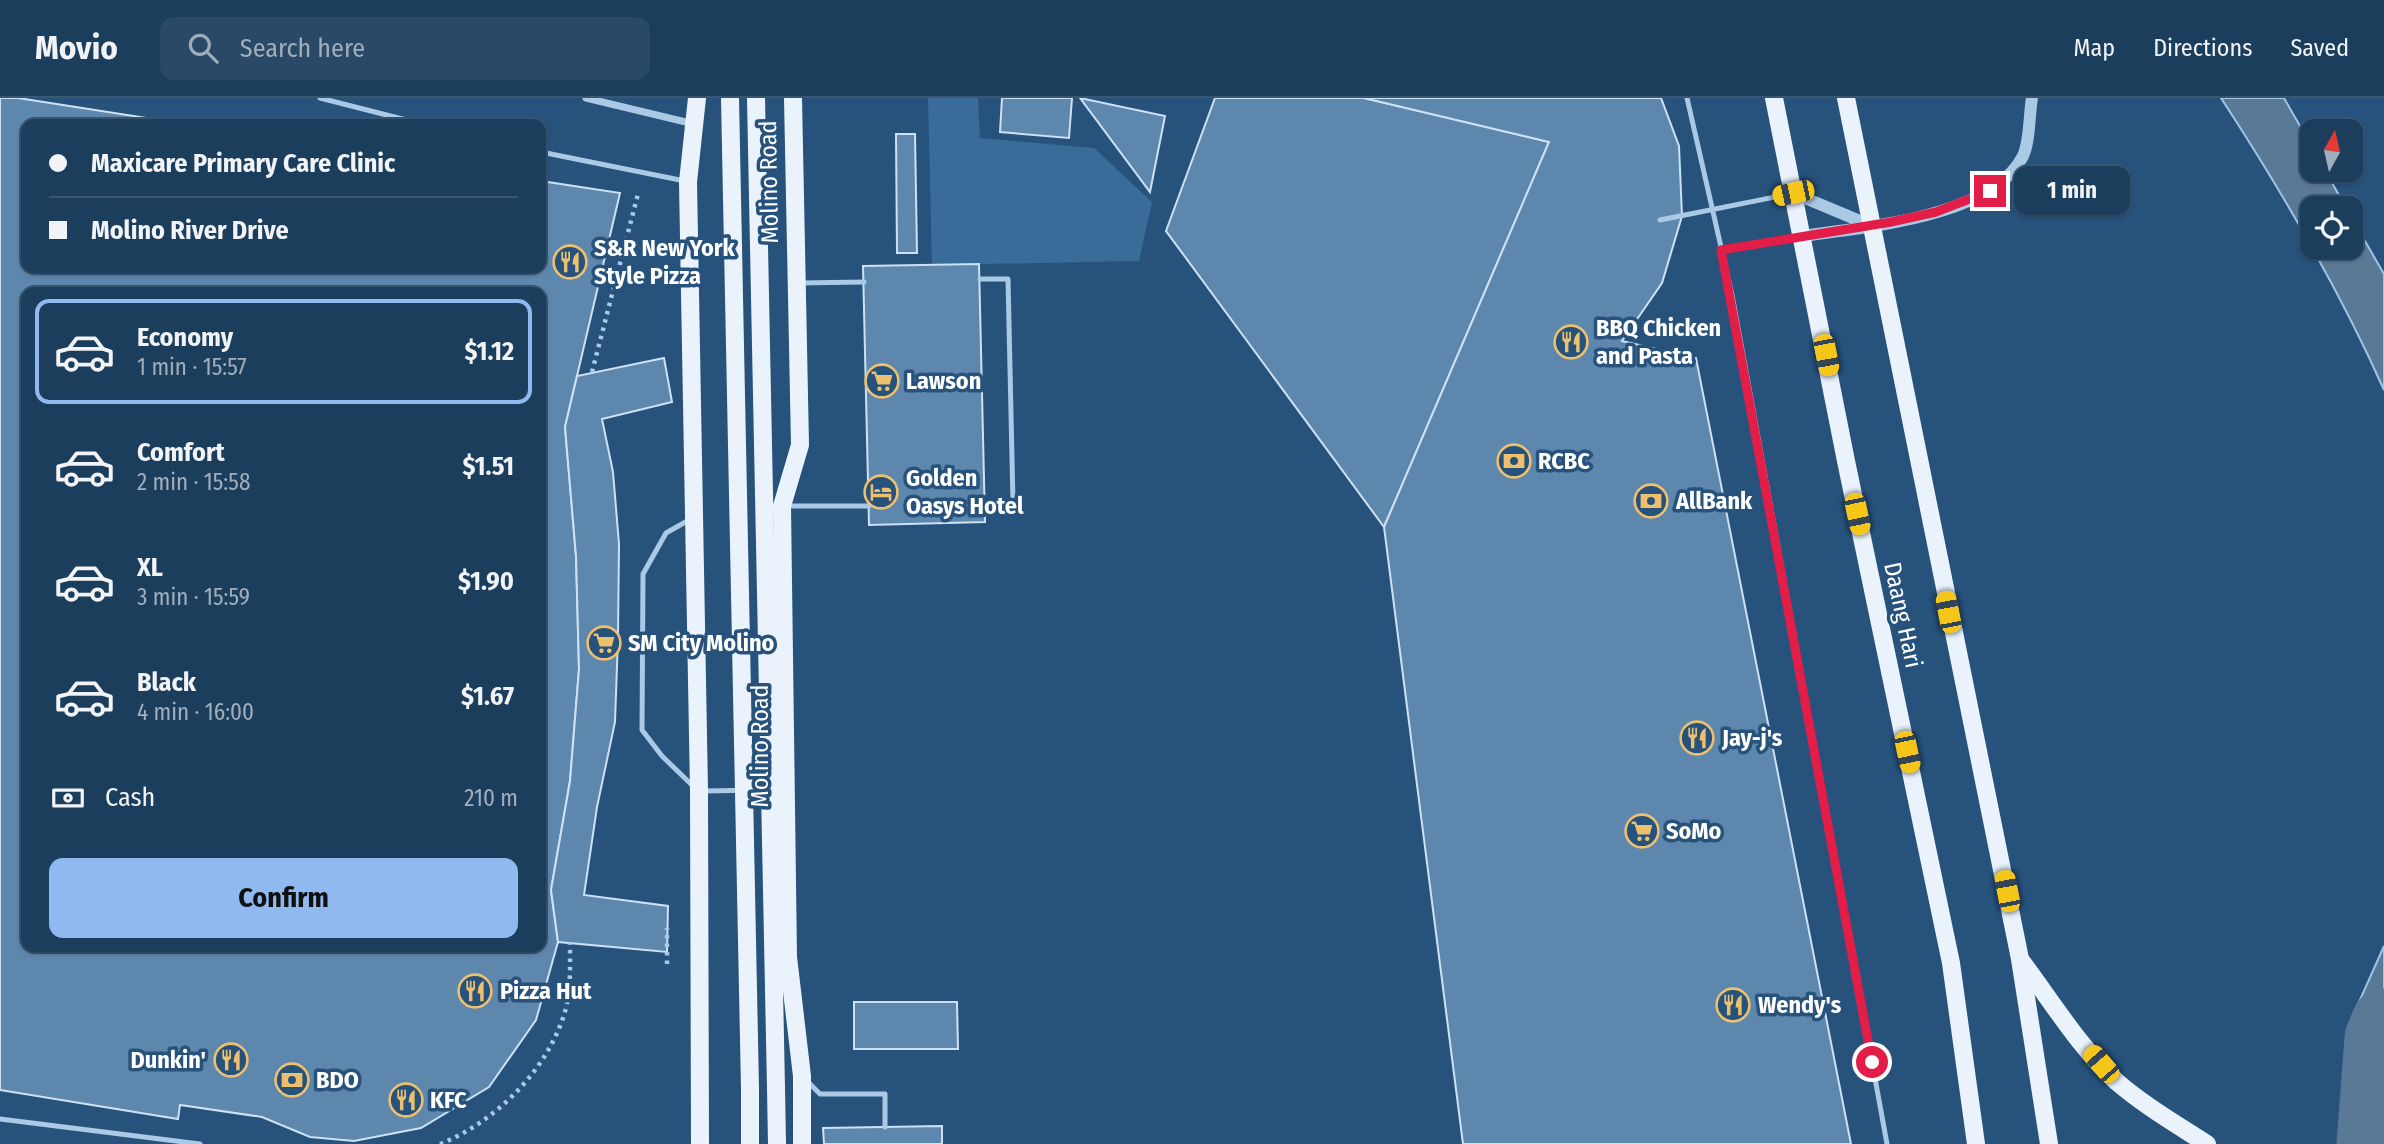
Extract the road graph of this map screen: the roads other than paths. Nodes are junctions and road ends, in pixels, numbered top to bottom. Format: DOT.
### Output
graph roads {
  1 [pos="320,98"];
  2 [pos="586,98"];
  3 [pos="696,98"];
  4 [pos="730,98"];
  5 [pos="756,98"];
  6 [pos="793,98"];
  7 [pos="1688,98"];
  8 [pos="1774,98"];
  9 [pos="1846,98"];
  10 [pos="2032,98"];
  11 [pos="402,119"];
  12 [pos="695,124"];
  13 [pos="546,153"];
  14 [pos="688,181"];
  15 [pos="1793,193"];
  16 [pos="1713,211"];
  17 [pos="1660,220"];
  18 [pos="1872,226"];
  19 [pos="1802,236"];
  20 [pos="1721,250"];
  21 [pos="979,279"];
  22 [pos="864,282"];
  23 [pos="795,283"];
  24 [pos="984,504"];
  25 [pos="782,506"];
  26 [pos="869,506"];
  27 [pos="695,517"];
  28 [pos="785,789"];
  29 [pos="699,791"];
  30 [pos="2020,959"];
  31 [pos="802,1076"];
  32 [pos="0,1119"];
  33 [pos="885,1127"];
  34 [pos="200,1144"];
  35 [pos="700,1144"];
  36 [pos="750,1144"];
  37 [pos="777,1144"];
  38 [pos="802,1144"];
  39 [pos="1886,1144"];
  40 [pos="1976,1144"];
  41 [pos="2049,1144"];
  42 [pos="2207,1144"];
  1 -- 11 [label="lane"];
  2 -- 12 [label="street"];
  3 -- 12 [label="main road"];
  4 -- 36 [label="main road, Molino Road, bridge"];
  5 -- 37 [label="main road, Molino Road, bridge"];
  6 -- 23 [label="main road, Molino Road"];
  7 -- 16 [label="lane"];
  8 -- 15 [label="main road, Daang Hari"];
  9 -- 18 [label="main road, Daang Hari"];
  10 -- 18 [label="street"];
  12 -- 14 [label="main road"];
  13 -- 14 [label="lane"];
  14 -- 27 [label="main road"];
  15 -- 16 [label="lane"];
  15 -- 18 [label="street"];
  15 -- 19 [label="main road, Daang Hari"];
  16 -- 17 [label="lane"];
  16 -- 20 [label="lane"];
  18 -- 19 [label="street"];
  18 -- 30 [label="main road, Daang Hari"];
  19 -- 20 [label="lane"];
  19 -- 40 [label="main road, Daang Hari"];
  20 -- 39 [label="lane"];
  21 -- 24 [label="lane"];
  22 -- 23 [label="lane"];
  23 -- 25 [label="main road, Molino Road"];
  25 -- 26 [label="lane"];
  25 -- 28 [label="main road, Molino Road"];
  27 -- 29 [label="main road"];
  27 -- 29 [label="lane"];
  28 -- 29 [label="lane"];
  28 -- 31 [label="main road, Molino Road"];
  29 -- 35 [label="main road"];
  30 -- 41 [label="main road, Daang Hari"];
  30 -- 42 [label="main road"];
  31 -- 33 [label="lane"];
  31 -- 38 [label="main road, Molino Road"];
  32 -- 34 [label="lane"];
}
